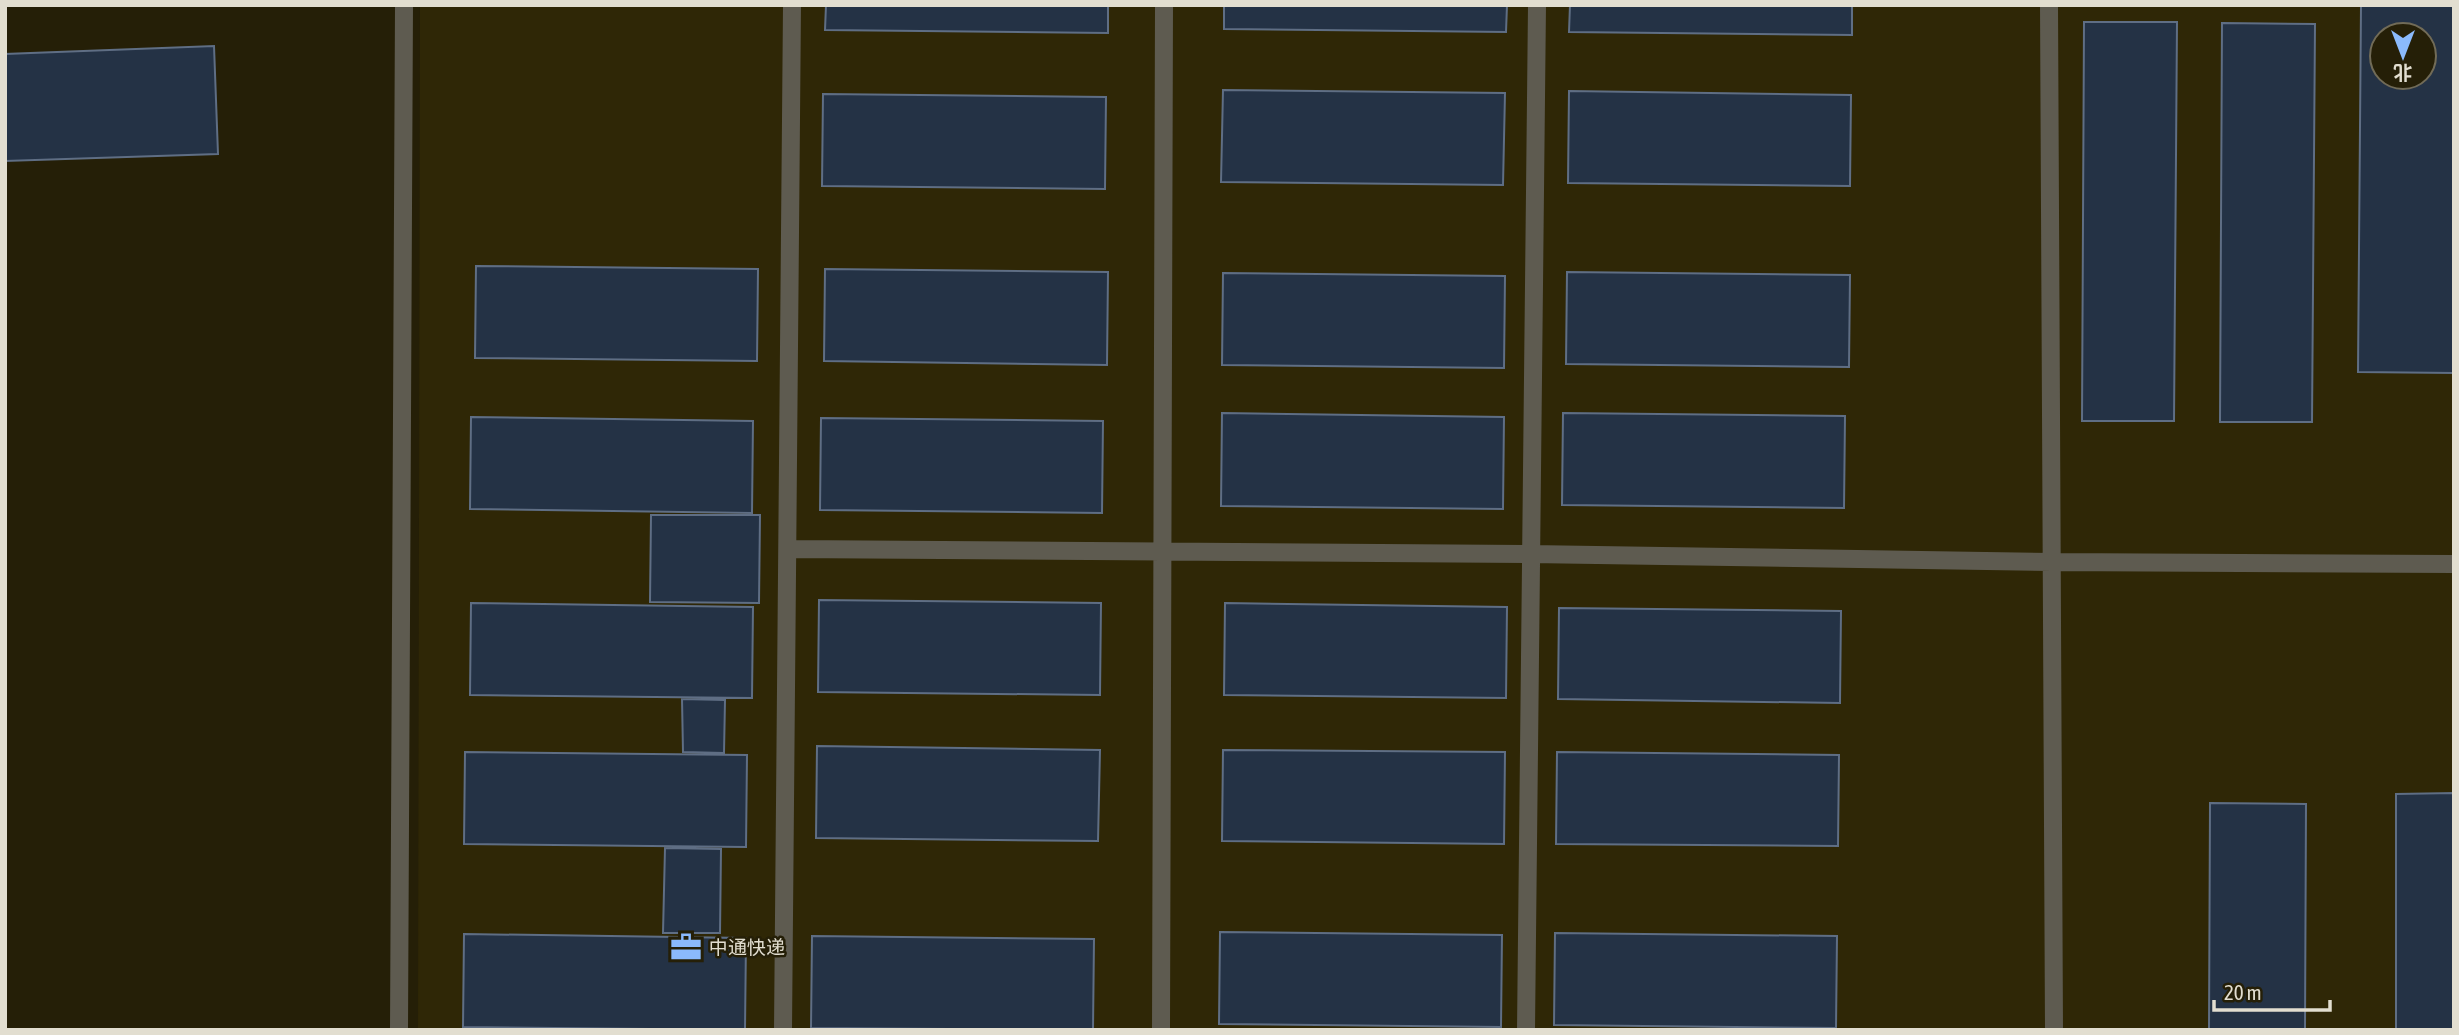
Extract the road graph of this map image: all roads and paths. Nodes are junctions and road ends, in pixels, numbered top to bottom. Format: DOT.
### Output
graph roads {
  1 [pos="404,5"];
  2 [pos="792,5"];
  3 [pos="1164,5"];
  4 [pos="1537,5"];
  5 [pos="2049,5"];
  6 [pos="789,549"];
  7 [pos="1162,553"];
  8 [pos="1530,554"];
  9 [pos="2052,562"];
  10 [pos="2454,564"];
  11 [pos="399,1030"];
  12 [pos="783,1030"];
  13 [pos="1161,1030"];
  14 [pos="1526,1030"];
  15 [pos="2054,1030"];
  1 -- 11 [label="street"];
  2 -- 6 [label="street"];
  3 -- 7 [label="street"];
  4 -- 8 [label="street"];
  5 -- 9 [label="street"];
  6 -- 7 [label="street"];
  6 -- 12 [label="street"];
  7 -- 8 [label="street"];
  7 -- 13 [label="street"];
  8 -- 9 [label="street"];
  8 -- 14 [label="street"];
  9 -- 10 [label="street"];
  9 -- 15 [label="street"];
}
